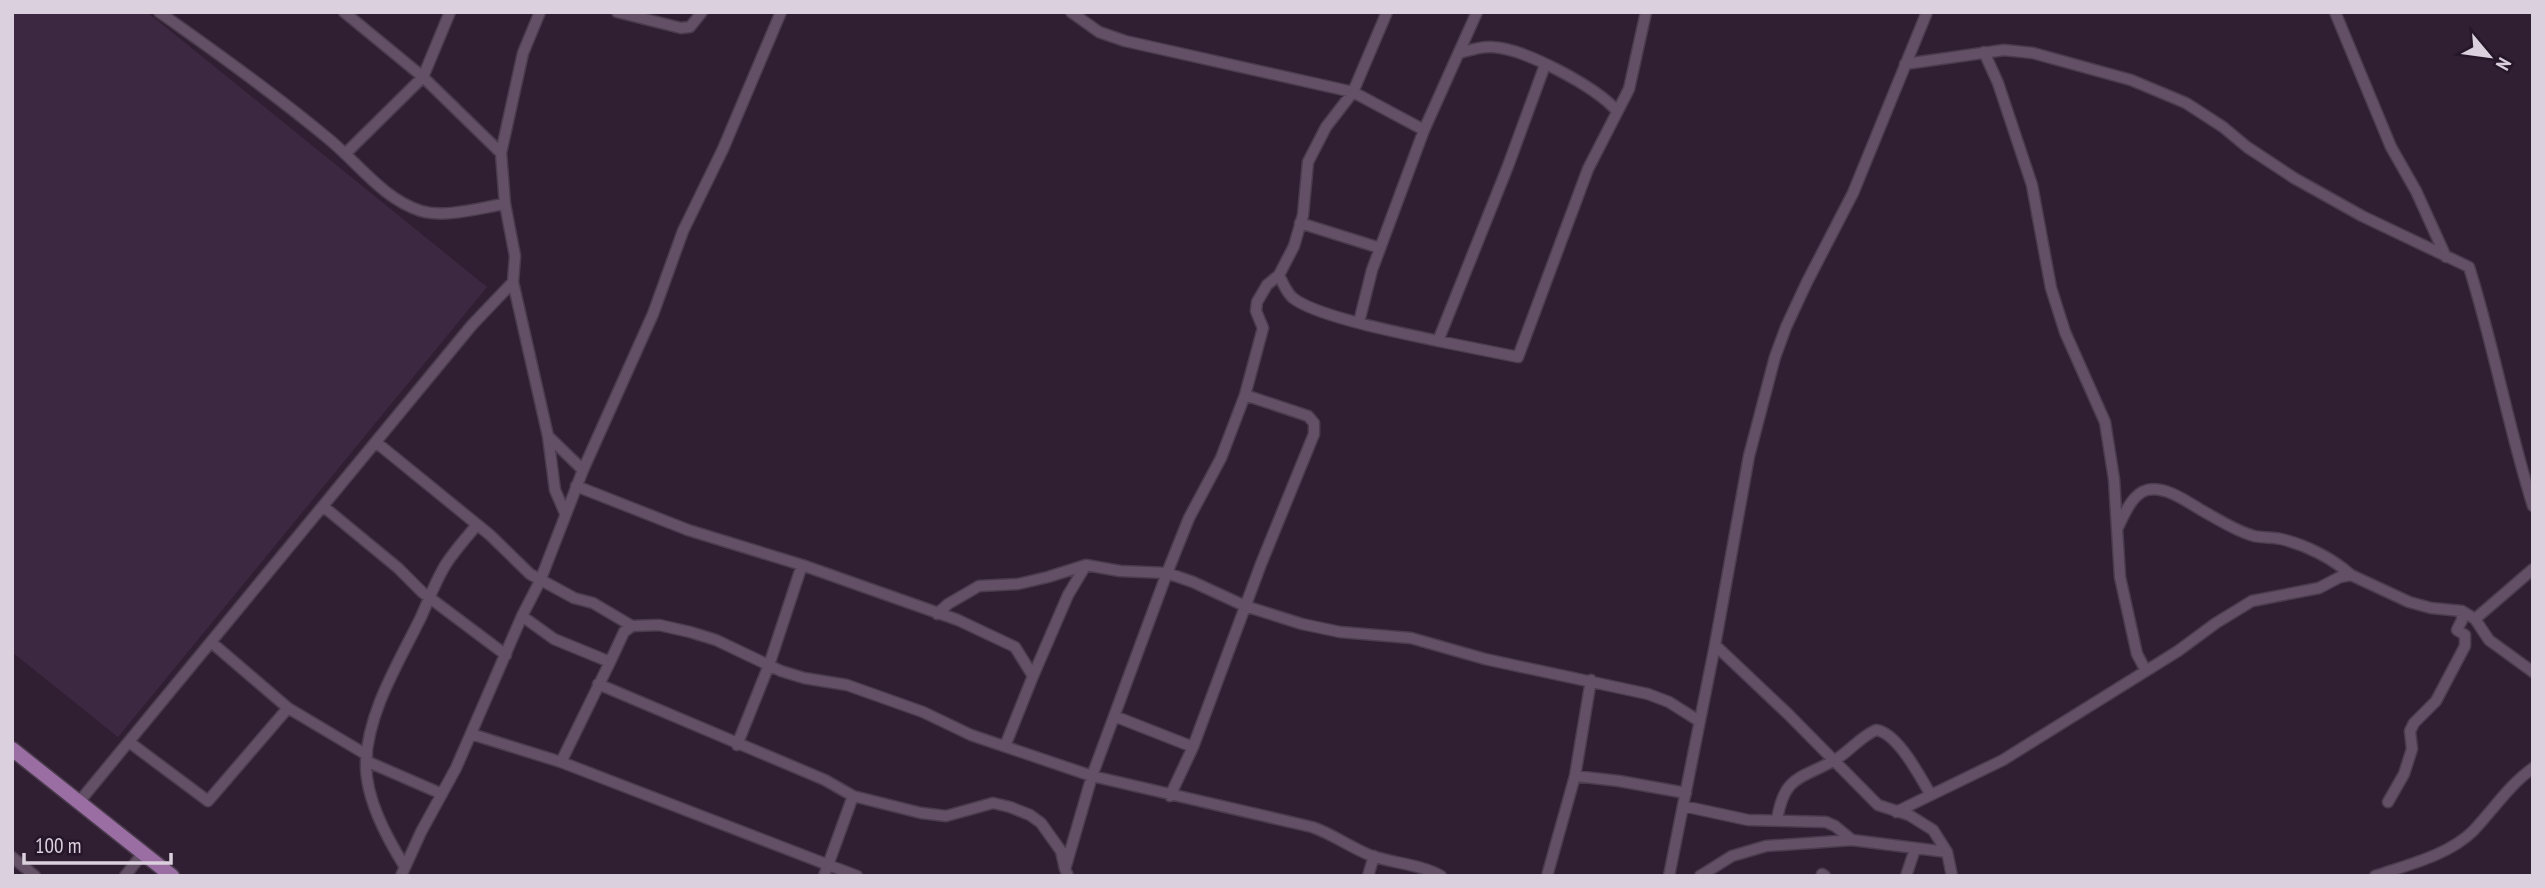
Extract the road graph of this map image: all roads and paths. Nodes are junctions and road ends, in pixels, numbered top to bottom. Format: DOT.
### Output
graph roads {
  1 [pos="159,12"];
  2 [pos="344,12"];
  3 [pos="450,12"];
  4 [pos="540,12"];
  5 [pos="617,12"];
  6 [pos="702,12"];
  7 [pos="781,12"];
  8 [pos="1071,12"];
  9 [pos="1387,12"];
  10 [pos="1477,12"];
  11 [pos="1646,12"];
  12 [pos="1927,12"];
  13 [pos="2335,12"];
  14 [pos="1984,52"];
  15 [pos="1459,53"];
  16 [pos="1905,64"];
  17 [pos="1545,65"];
  18 [pos="423,76"];
  19 [pos="1353,92"];
  20 [pos="1617,111"];
  21 [pos="1424,130"];
  22 [pos="501,153"];
  23 [pos="345,154"];
  24 [pos="505,204"];
  25 [pos="1300,223"];
  26 [pos="1380,248"];
  27 [pos="2446,257"];
  28 [pos="1279,275"];
  29 [pos="513,282"];
  30 [pos="1359,322"];
  31 [pos="1438,341"];
  32 [pos="1245,395"];
  33 [pos="548,436"];
  34 [pos="377,443"];
  35 [pos="583,470"];
  36 [pos="576,486"];
  37 [pos="2533,506"];
  38 [pos="324,507"];
  39 [pos="565,513"];
  40 [pos="477,526"];
  41 [pos="2116,530"];
  42 [pos="802,565"];
  43 [pos="1086,565"];
  44 [pos="2533,569"];
  45 [pos="1167,573"];
  46 [pos="2351,575"];
  47 [pos="540,581"];
  48 [pos="430,598"];
  49 [pos="1245,606"];
  50 [pos="2462,611"];
  51 [pos="937,614"];
  52 [pos="522,616"];
  53 [pos="2475,619"];
  54 [pos="632,626"];
  55 [pos="211,642"];
  56 [pos="1715,645"];
  57 [pos="506,655"];
  58 [pos="610,662"];
  59 [pos="769,666"];
  60 [pos="2146,671"];
  61 [pos="2533,672"];
  62 [pos="1033,676"];
  63 [pos="1591,680"];
  64 [pos="598,684"];
  65 [pos="288,708"];
  66 [pos="1114,716"];
  67 [pos="1699,721"];
  68 [pos="471,734"];
  69 [pos="129,742"];
  70 [pos="737,745"];
  71 [pos="1005,746"];
  72 [pos="1193,747"];
  73 [pos="12,749"];
  74 [pos="366,758"];
  75 [pos="1834,761"];
  76 [pos="561,762"];
  77 [pos="2533,768"];
  78 [pos="1092,776"];
  79 [pos="1575,776"];
  80 [pos="1686,793"];
  81 [pos="442,794"];
  82 [pos="1931,794"];
  83 [pos="853,796"];
  84 [pos="1170,796"];
  85 [pos="79,802"];
  86 [pos="2388,802"];
  87 [pos="1684,806"];
  88 [pos="1896,811"];
  89 [pos="1777,820"];
  90 [pos="1852,840"];
  91 [pos="1915,849"];
  92 [pos="1947,852"];
  93 [pos="143,853"];
  94 [pos="1374,856"];
  95 [pos="12,857"];
  96 [pos="825,870"];
  97 [pos="403,871"];
  98 [pos="1066,872"];
  99 [pos="1717,872"];
  100 [pos="29,874"];
  101 [pos="125,876"];
  102 [pos="172,876"];
  103 [pos="857,876"];
  104 [pos="1368,876"];
  105 [pos="1441,876"];
  106 [pos="1547,876"];
  107 [pos="1669,876"];
  108 [pos="1700,876"];
  109 [pos="1906,876"];
  110 [pos="1952,876"];
  111 [pos="2375,876"];
  1 -- 23 [label="street"];
  2 -- 18 [label="street"];
  3 -- 18 [label="street"];
  4 -- 22 [label="street"];
  5 -- 6 [label="street"];
  7 -- 35 [label="street"];
  8 -- 19 [label="street"];
  9 -- 19 [label="street"];
  10 -- 15 [label="street"];
  11 -- 20 [label="street"];
  12 -- 16 [label="street"];
  13 -- 27 [label="street"];
  14 -- 16 [label="street"];
  14 -- 27 [label="street"];
  14 -- 41 [label="street"];
  15 -- 17 [label="street"];
  15 -- 21 [label="street"];
  16 -- 56 [label="street"];
  17 -- 20 [label="street"];
  17 -- 31 [label="street"];
  18 -- 22 [label="street"];
  18 -- 23 [label="street"];
  19 -- 21 [label="street"];
  19 -- 25 [label="street"];
  20 -- 31 [label="street"];
  21 -- 26 [label="street"];
  22 -- 24 [label="street"];
  23 -- 24 [label="street"];
  24 -- 29 [label="street"];
  25 -- 26 [label="street"];
  25 -- 28 [label="street"];
  26 -- 30 [label="street"];
  27 -- 37 [label="street"];
  28 -- 30 [label="street"];
  28 -- 32 [label="street"];
  29 -- 33 [label="street"];
  29 -- 34 [label="street"];
  30 -- 31 [label="street"];
  32 -- 45 [label="street"];
  32 -- 49 [label="street"];
  33 -- 35 [label="street"];
  33 -- 39 [label="street"];
  34 -- 38 [label="street"];
  34 -- 40 [label="street"];
  35 -- 36 [label="street"];
  36 -- 39 [label="street"];
  36 -- 42 [label="street"];
  38 -- 48 [label="street"];
  38 -- 55 [label="street"];
  39 -- 47 [label="street"];
  40 -- 47 [label="street"];
  40 -- 48 [label="street"];
  41 -- 46 [label="street"];
  41 -- 60 [label="street"];
  42 -- 51 [label="street"];
  42 -- 59 [label="street"];
  43 -- 45 [label="street"];
  43 -- 51 [label="street"];
  43 -- 62 [label="street"];
  44 -- 53 [label="street"];
  45 -- 49 [label="street"];
  45 -- 66 [label="street"];
  46 -- 50 [label="street"];
  46 -- 60 [label="street"];
  47 -- 52 [label="street"];
  47 -- 54 [label="street"];
  48 -- 57 [label="street"];
  48 -- 74 [label="street"];
  49 -- 63 [label="street"];
  49 -- 72 [label="street"];
  50 -- 53 [label="street"];
  50 -- 86 [label="street"];
  51 -- 62 [label="street"];
  52 -- 57 [label="street"];
  52 -- 58 [label="street"];
  53 -- 61 [label="street"];
  54 -- 58 [label="street"];
  54 -- 59 [label="street"];
  55 -- 65 [label="street"];
  55 -- 69 [label="street"];
  56 -- 67 [label="street"];
  56 -- 75 [label="street"];
  57 -- 68 [label="street"];
  58 -- 64 [label="street"];
  59 -- 70 [label="street"];
  59 -- 71 [label="street"];
  60 -- 82 [label="street"];
  62 -- 71 [label="street"];
  63 -- 67 [label="street"];
  63 -- 79 [label="street"];
  64 -- 70 [label="street"];
  64 -- 76 [label="street"];
  65 -- 69 [label="street"];
  65 -- 74 [label="street"];
  66 -- 72 [label="street"];
  66 -- 78 [label="street"];
  67 -- 80 [label="street"];
  68 -- 76 [label="street"];
  68 -- 81 [label="street"];
  69 -- 85 [label="street"];
  70 -- 83 [label="street"];
  71 -- 78 [label="street"];
  72 -- 84 [label="street"];
  73 -- 85 [label="main road"];
  74 -- 81 [label="street"];
  74 -- 97 [label="street"];
  75 -- 82 [label="street"];
  75 -- 88 [label="street"];
  75 -- 89 [label="street"];
  76 -- 96 [label="street"];
  77 -- 111 [label="street"];
  78 -- 84 [label="street"];
  78 -- 98 [label="street"];
  79 -- 80 [label="street"];
  79 -- 106 [label="street"];
  80 -- 87 [label="street"];
  81 -- 97 [label="street"];
  82 -- 88 [label="street"];
  83 -- 96 [label="street"];
  83 -- 98 [label="street"];
  84 -- 94 [label="street"];
  85 -- 93 [label="main road"];
  87 -- 89 [label="street"];
  87 -- 107 [label="street"];
  88 -- 92 [label="street"];
  89 -- 90 [label="street"];
  90 -- 91 [label="street"];
  90 -- 99 [label="street"];
  91 -- 92 [label="street"];
  91 -- 109 [label="street"];
  92 -- 110 [label="street"];
  93 -- 101 [label="street"];
  93 -- 102 [label="main road"];
  94 -- 104 [label="street"];
  94 -- 105 [label="street"];
  95 -- 100 [label="street"];
  96 -- 103 [label="street"];
  99 -- 108 [label="street"];
}
